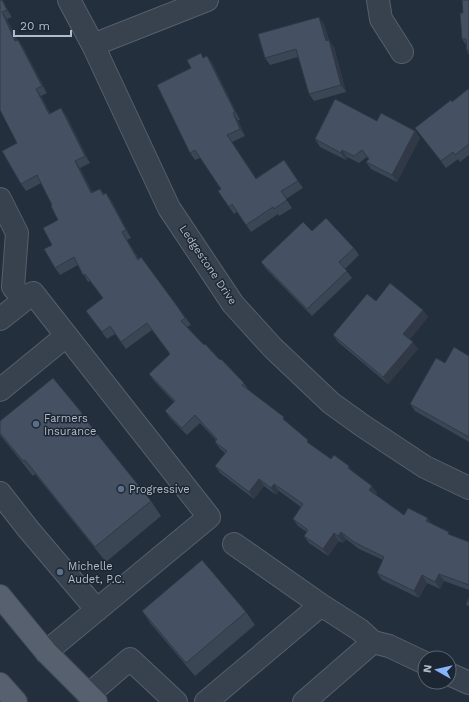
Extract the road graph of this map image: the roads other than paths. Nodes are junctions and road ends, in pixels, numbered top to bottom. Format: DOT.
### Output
graph roads {
  1 [pos="70,0"];
  2 [pos="378,0"];
  3 [pos="194,2"];
  4 [pos="93,44"];
  5 [pos="402,52"];
  6 [pos="0,199"];
  7 [pos="24,300"];
  8 [pos="0,319"];
  9 [pos="66,336"];
  10 [pos="0,390"];
  11 [pos="469,488"];
  12 [pos="0,493"];
  13 [pos="234,544"];
  14 [pos="0,596"];
  15 [pos="321,605"];
  16 [pos="97,610"];
  17 [pos="373,642"];
  18 [pos="46,652"];
  19 [pos="417,659"];
  20 [pos="457,678"];
  21 [pos="469,683"];
  22 [pos="0,684"];
  23 [pos="92,698"];
  24 [pos="16,702"];
  25 [pos="176,702"];
  26 [pos="206,702"];
  27 [pos="304,702"];
  1 -- 4 [label="street, Ledgestone Drive"];
  2 -- 5 [label="street"];
  3 -- 4 [label="street"];
  4 -- 11 [label="street, Ledgestone Drive"];
  6 -- 7 [label="street"];
  7 -- 8 [label="street"];
  7 -- 9 [label="street"];
  9 -- 10 [label="street"];
  9 -- 16 [label="street"];
  12 -- 16 [label="street"];
  13 -- 15 [label="street"];
  14 -- 18 [label="main road"];
  15 -- 17 [label="street"];
  15 -- 26 [label="street"];
  16 -- 18 [label="street"];
  17 -- 19 [label="street"];
  17 -- 27 [label="street"];
  18 -- 23 [label="main road"];
  20 -- 21 [label="street"];
  22 -- 24 [label="main road"];
  23 -- 25 [label="street"];
}
